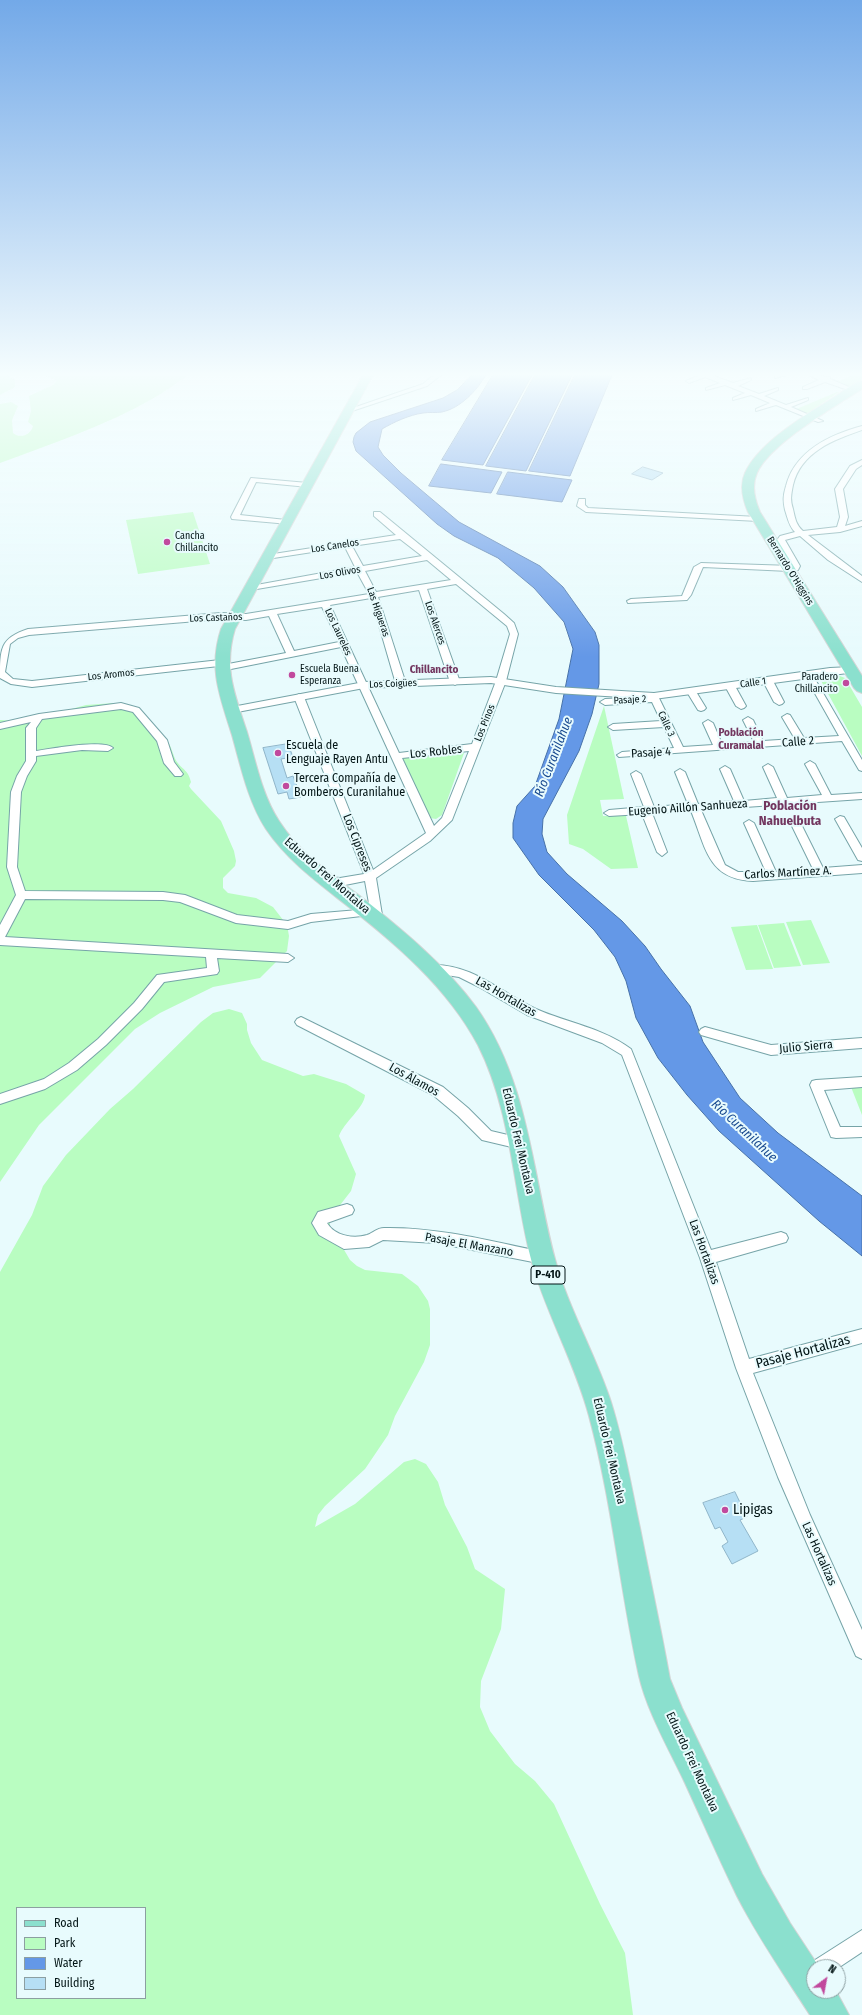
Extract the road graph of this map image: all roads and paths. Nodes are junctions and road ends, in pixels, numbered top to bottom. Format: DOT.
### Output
graph roads {
  1 [pos="317,469"];
  2 [pos="753,469"];
  3 [pos="796,469"];
  4 [pos="852,469"];
  5 [pos="308,485"];
  6 [pos="582,502"];
  7 [pos="377,514"];
  8 [pos="758,519"];
  9 [pos="286,522"];
  10 [pos="862,523"];
  11 [pos="840,530"];
  12 [pos="802,533"];
  13 [pos="402,536"];
  14 [pos="347,544"];
  15 [pos="267,557"];
  16 [pos="429,557"];
  17 [pos="360,569"];
  18 [pos="789,569"];
  19 [pos="862,580"];
  20 [pos="457,581"];
  21 [pos="422,587"];
  22 [pos="251,588"];
  23 [pos="374,596"];
  24 [pos="631,601"];
  25 [pos="325,604"];
  26 [pos="272,613"];
  27 [pos="235,616"];
  28 [pos="344,644"];
  29 [pos="291,654"];
  30 [pos="220,665"];
  31 [pos="851,670"];
  32 [pos="808,674"];
  33 [pos="2,676"];
  34 [pos="502,681"];
  35 [pos="768,681"];
  36 [pos="455,682"];
  37 [pos="401,684"];
  38 [pos="364,685"];
  39 [pos="730,686"];
  40 [pos="862,688"];
  41 [pos="692,692"];
  42 [pos="299,697"];
  43 [pos="608,698"];
  44 [pos="654,698"];
  45 [pos="779,702"];
  46 [pos="741,706"];
  47 [pos="701,708"];
  48 [pos="232,710"];
  49 [pos="39,717"];
  50 [pos="787,717"];
  51 [pos="748,720"];
  52 [pos="708,723"];
  53 [pos="666,724"];
  54 [pos="0,726"];
  55 [pos="613,727"];
  56 [pos="845,738"];
  57 [pos="802,742"];
  58 [pos="760,745"];
  59 [pos="475,747"];
  60 [pos="108,748"];
  61 [pos="719,748"];
  62 [pos="680,751"];
  63 [pos="32,754"];
  64 [pos="622,755"];
  65 [pos="396,756"];
  66 [pos="810,764"];
  67 [pos="768,767"];
  68 [pos="862,768"];
  69 [pos="725,769"];
  70 [pos="680,772"];
  71 [pos="178,774"];
  72 [pos="636,774"];
  73 [pos="862,796"];
  74 [pos="828,798"];
  75 [pos="783,801"];
  76 [pos="740,804"];
  77 [pos="694,807"];
  78 [pos="648,810"];
  79 [pos="610,813"];
  80 [pos="840,819"];
  81 [pos="795,822"];
  82 [pos="749,823"];
  83 [pos="432,834"];
  84 [pos="662,852"];
  85 [pos="862,857"];
  86 [pos="862,869"];
  87 [pos="820,872"];
  88 [pos="772,874"];
  89 [pos="370,877"];
  90 [pos="329,881"];
  91 [pos="21,894"];
  92 [pos="372,916"];
  93 [pos="0,936"];
  94 [pos="0,941"];
  95 [pos="211,953"];
  96 [pos="288,958"];
  97 [pos="432,969"];
  98 [pos="302,1022"];
  99 [pos="705,1032"];
  100 [pos="862,1043"];
  101 [pos="862,1082"];
  102 [pos="0,1099"];
  103 [pos="862,1132"];
  104 [pos="520,1143"];
  105 [pos="347,1210"];
  106 [pos="781,1238"];
  107 [pos="543,1258"];
  108 [pos="707,1258"];
  109 [pos="862,1336"];
  110 [pos="744,1368"];
  111 [pos="862,1650"];
  112 [pos="862,1940"];
  113 [pos="839,1959"];
  114 [pos="806,1968"];
  115 [pos="823,1999"];
  116 [pos="831,2015"];
  1 -- 5 [label="main road, Eduardo Frei Montalva / P-410"];
  2 -- 8 [label="main road, Bernardo O'Higgins"];
  3 -- 12 [label="street"];
  4 -- 11 [label="street"];
  5 -- 9 [label="main road, Eduardo Frei Montalva / P-410"];
  5 -- 9 [label="street"];
  6 -- 8 [label="street"];
  7 -- 13 [label="street, Los Pinos"];
  8 -- 18 [label="main road, Bernardo O'Higgins"];
  9 -- 15 [label="main road, Eduardo Frei Montalva / P-410"];
  10 -- 11 [label="street"];
  11 -- 12 [label="street"];
  12 -- 18 [label="street"];
  12 -- 19 [label="street"];
  13 -- 14 [label="street, Los Canelos"];
  13 -- 16 [label="street, Los Pinos"];
  14 -- 15 [label="street, Los Canelos"];
  14 -- 17 [label="street, Las Higueras"];
  15 -- 22 [label="main road, Eduardo Frei Montalva / P-410"];
  16 -- 17 [label="street, Los Olivos"];
  16 -- 20 [label="street, Los Pinos"];
  17 -- 22 [label="street, Los Olivos"];
  17 -- 23 [label="street, Las Higueras"];
  18 -- 24 [label="street"];
  18 -- 31 [label="main road, Bernardo O'Higgins"];
  20 -- 21 [label="street, Los Castaños"];
  20 -- 34 [label="street, Los Pinos"];
  21 -- 23 [label="street, Los Castaños"];
  21 -- 36 [label="street, Los Alerces"];
  22 -- 27 [label="main road, Eduardo Frei Montalva / P-410"];
  23 -- 25 [label="street, Los Castaños"];
  23 -- 37 [label="street, Las Higueras"];
  25 -- 26 [label="street, Los Castaños"];
  25 -- 28 [label="street, Los Laureles"];
  26 -- 27 [label="street, Los Castaños"];
  26 -- 29 [label="street"];
  27 -- 30 [label="main road, Eduardo Frei Montalva / P-410"];
  27 -- 33 [label="street, Los Castaños"];
  28 -- 29 [label="street, Los Aromos"];
  28 -- 38 [label="street, Los Laureles"];
  29 -- 30 [label="street, Los Aromos"];
  30 -- 33 [label="street, Los Aromos"];
  30 -- 48 [label="main road, Eduardo Frei Montalva / P-410"];
  31 -- 32 [label="street, Calle 1"];
  31 -- 40 [label="main road, Bernardo O'Higgins"];
  32 -- 35 [label="street, Calle 1"];
  32 -- 56 [label="street"];
  34 -- 36 [label="street, Los Coigües"];
  34 -- 43 [label="street, Los Coigües"];
  34 -- 59 [label="street, Los Pinos"];
  35 -- 39 [label="street, Calle 1"];
  35 -- 45 [label="street"];
  36 -- 37 [label="street, Los Coigües"];
  37 -- 38 [label="street, Los Coigües"];
  38 -- 42 [label="street, Los Coigües"];
  38 -- 65 [label="street, Los Laureles"];
  39 -- 41 [label="street, Calle 1"];
  39 -- 46 [label="street"];
  41 -- 44 [label="street, Calle 1"];
  41 -- 47 [label="street"];
  42 -- 48 [label="street, Los Coigües"];
  42 -- 89 [label="street, Los Cipreses"];
  43 -- 44 [label="street, Calle 1"];
  44 -- 53 [label="street, Calle 3"];
  48 -- 90 [label="main road, Eduardo Frei Montalva / P-410"];
  49 -- 54 [label="street"];
  49 -- 63 [label="street"];
  49 -- 71 [label="street"];
  50 -- 57 [label="street"];
  51 -- 58 [label="street"];
  52 -- 61 [label="street"];
  53 -- 55 [label="street"];
  53 -- 62 [label="street, Calle 3"];
  56 -- 57 [label="street, Calle 2"];
  56 -- 68 [label="street"];
  57 -- 58 [label="street, Calle 2"];
  58 -- 61 [label="street, Calle 2"];
  59 -- 65 [label="street, Los Robles"];
  59 -- 83 [label="street, Los Pinos"];
  60 -- 63 [label="street"];
  61 -- 62 [label="street, Calle 2"];
  62 -- 64 [label="street, Pasaje 4"];
  63 -- 91 [label="street"];
  65 -- 83 [label="street, Los Laureles"];
  66 -- 74 [label="street"];
  67 -- 75 [label="street"];
  69 -- 76 [label="street"];
  70 -- 77 [label="street"];
  72 -- 78 [label="street"];
  73 -- 74 [label="street, Eugenio Aillón Sanhueza"];
  74 -- 75 [label="street, Eugenio Aillón Sanhueza"];
  75 -- 76 [label="street, Eugenio Aillón Sanhueza"];
  76 -- 77 [label="street, Eugenio Aillón Sanhueza"];
  77 -- 78 [label="street, Eugenio Aillón Sanhueza"];
  77 -- 88 [label="street, Carlos Martínez A."];
  78 -- 79 [label="street, Eugenio Aillón Sanhueza"];
  78 -- 84 [label="street"];
  80 -- 85 [label="street"];
  81 -- 87 [label="street"];
  82 -- 88 [label="street"];
  83 -- 89 [label="street, Los Pinos"];
  86 -- 87 [label="street, Carlos Martínez A."];
  87 -- 88 [label="street, Carlos Martínez A."];
  89 -- 90 [label="street"];
  89 -- 92 [label="street"];
  90 -- 92 [label="main road, Eduardo Frei Montalva / P-410"];
  91 -- 92 [label="street"];
  91 -- 93 [label="street"];
  92 -- 97 [label="main road, Eduardo Frei Montalva / P-410"];
  94 -- 95 [label="street"];
  95 -- 96 [label="street"];
  95 -- 102 [label="street"];
  97 -- 104 [label="main road, Eduardo Frei Montalva / P-410"];
  97 -- 108 [label="street, Las Hortalizas"];
  98 -- 104 [label="street, Los Álamos"];
  99 -- 100 [label="street, Julio Sierra"];
  101 -- 103 [label="street"];
  104 -- 107 [label="main road, Eduardo Frei Montalva / P-410"];
  105 -- 107 [label="street, Pasaje El Manzano"];
  106 -- 108 [label="street"];
  107 -- 114 [label="main road, Eduardo Frei Montalva / P-410"];
  108 -- 110 [label="street, Las Hortalizas"];
  109 -- 110 [label="street, Pasaje Hortalizas"];
  110 -- 111 [label="street, Las Hortalizas"];
  112 -- 113 [label="street"];
  115 -- 116 [label="main road, Eduardo Frei Montalva / P-410"];
}
